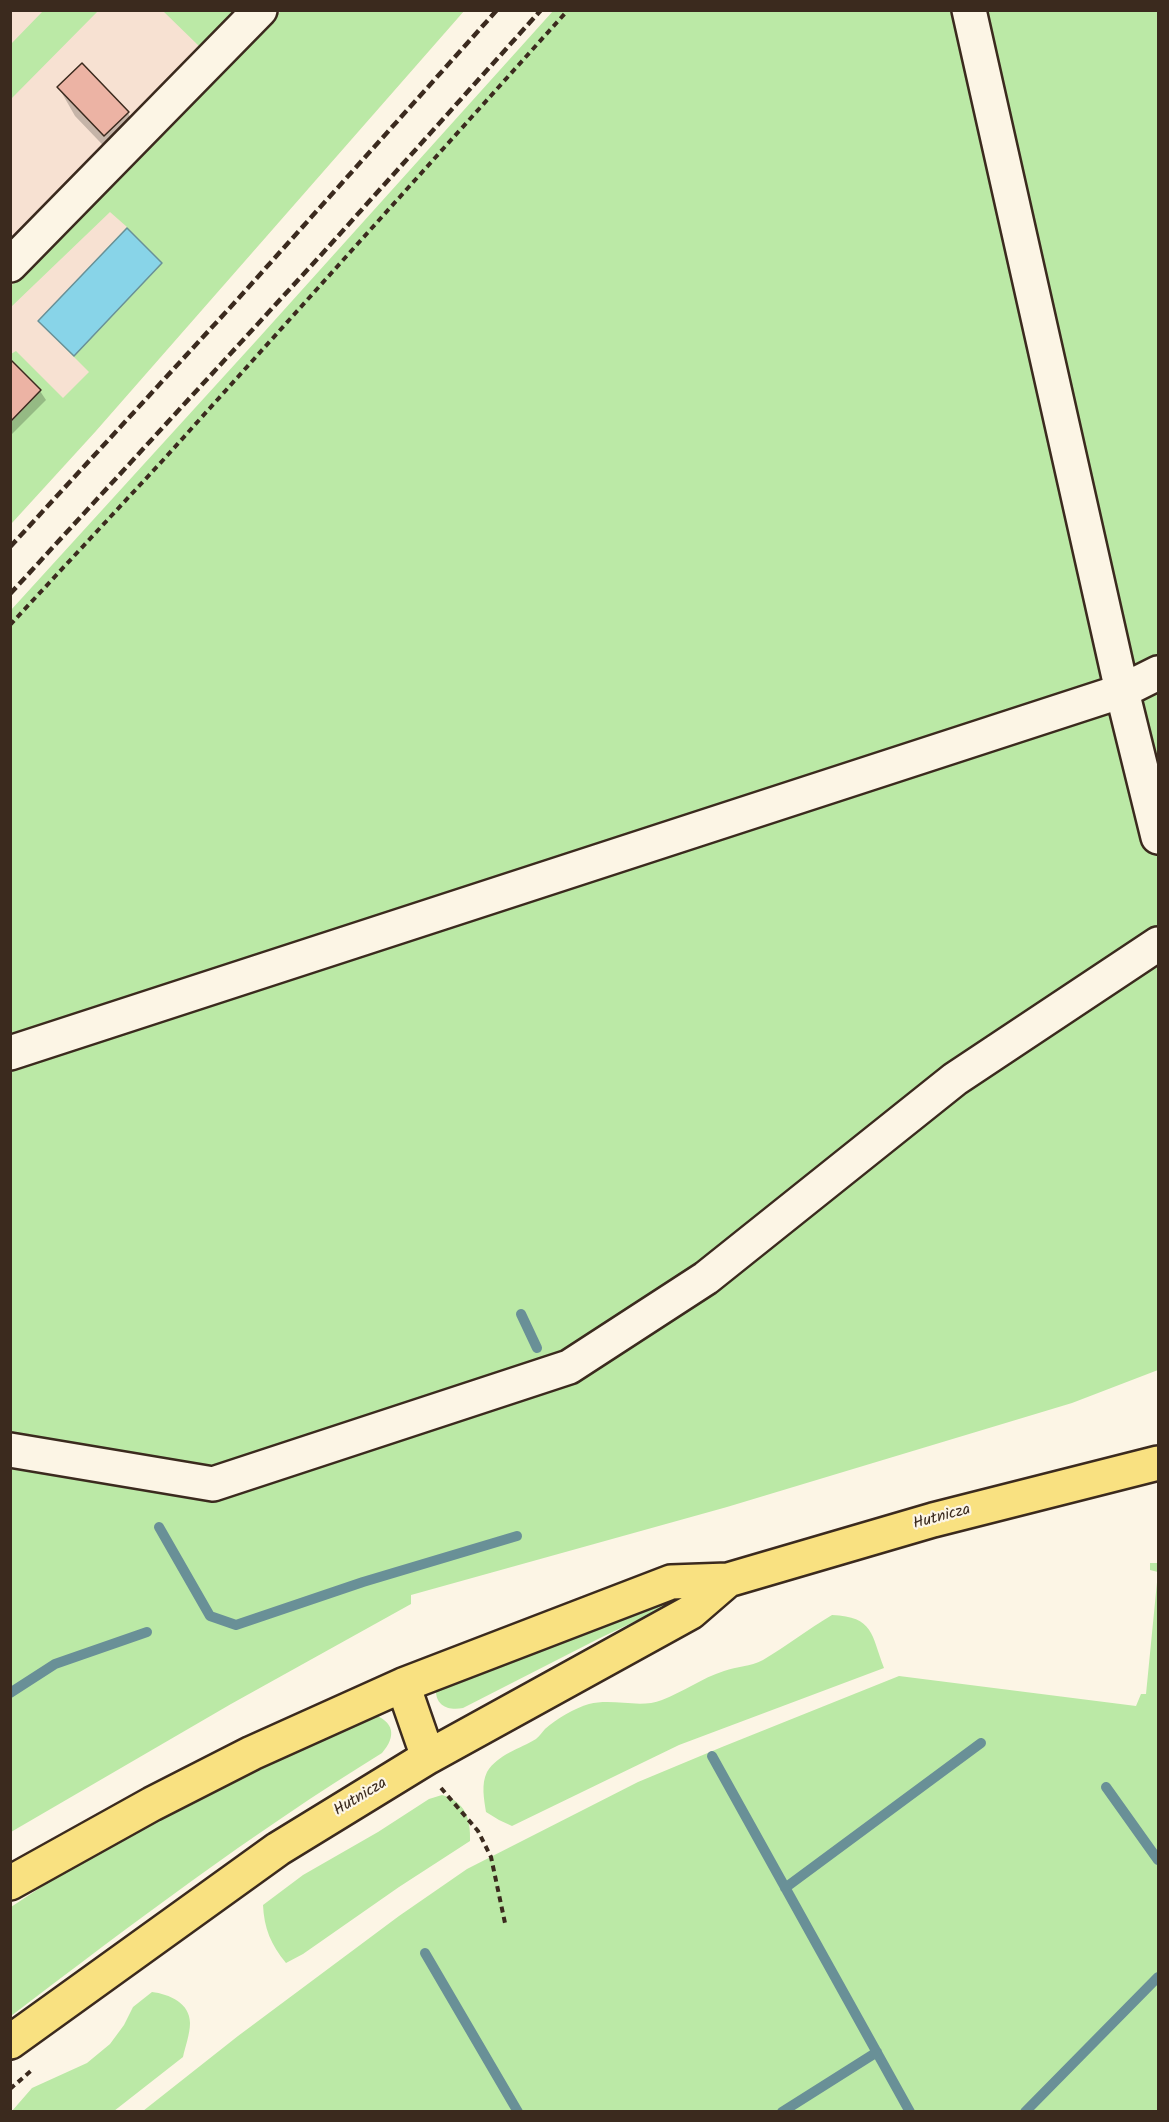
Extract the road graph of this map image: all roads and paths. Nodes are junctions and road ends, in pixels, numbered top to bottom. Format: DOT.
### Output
graph roads {
  1 [pos="260,10"];
  2 [pos="568,10"];
  3 [pos="969,10"];
  4 [pos="10,265"];
  5 [pos="10,625"];
  6 [pos="1158,673"];
  7 [pos="1122,691"];
  8 [pos="1158,837"];
  9 [pos="1158,944"];
  10 [pos="10,1053"];
  11 [pos="10,1450"];
  12 [pos="1158,1463"];
  13 [pos="728,1580"];
  14 [pos="403,1684"];
  15 [pos="428,1757"];
  16 [pos="10,1883"];
  17 [pos="506,1923"];
  18 [pos="10,2042"];
  1 -- 4 [label="lane"];
  2 -- 5 [label="path"];
  3 -- 7 [label="lane"];
  6 -- 7 [label="lane"];
  7 -- 8 [label="lane"];
  7 -- 10 [label="lane"];
  9 -- 11 [label="lane"];
  12 -- 13 [label="main road, Hutnicza"];
  13 -- 14 [label="main road, Hutnicza"];
  13 -- 15 [label="main road, Hutnicza"];
  14 -- 15 [label="main road"];
  14 -- 16 [label="main road, Hutnicza"];
  15 -- 17 [label="path"];
  15 -- 18 [label="main road, Hutnicza"];
}
